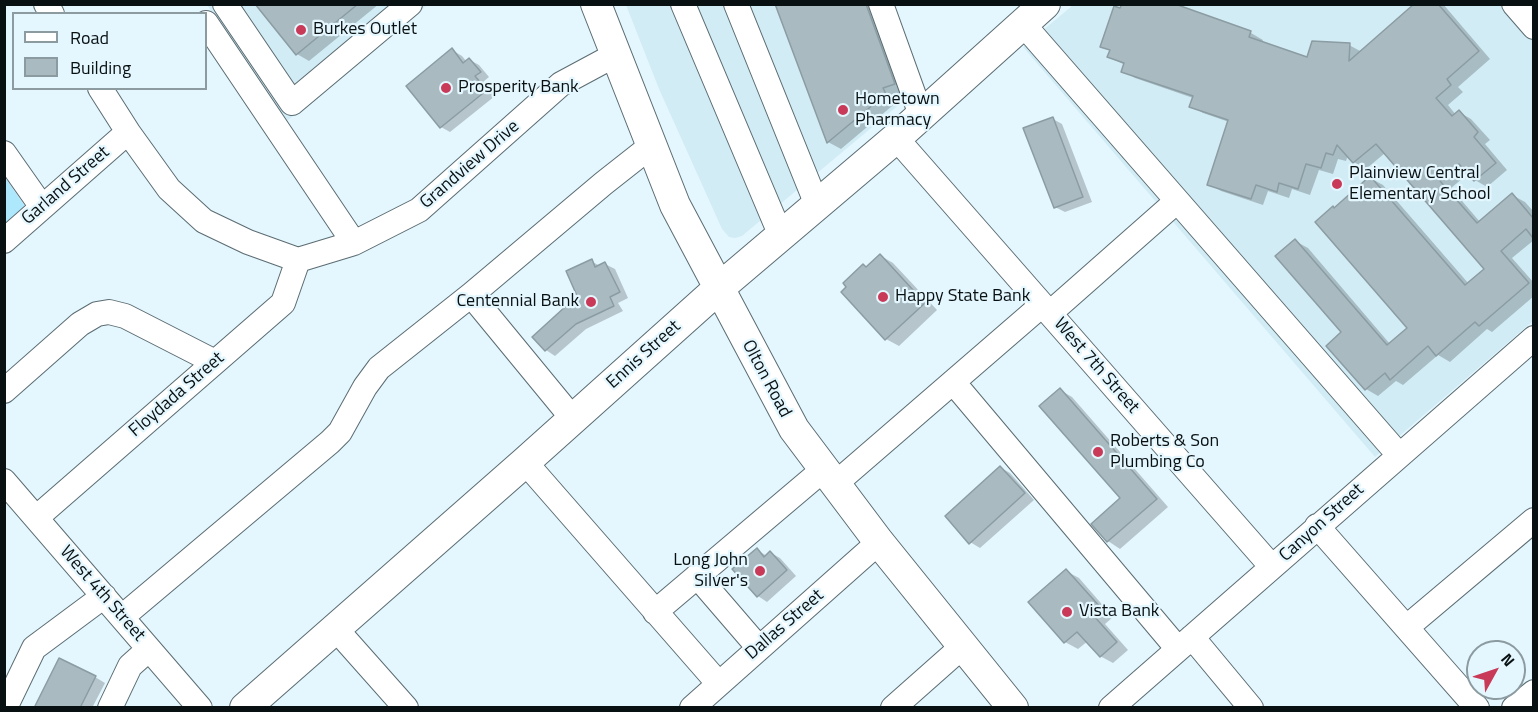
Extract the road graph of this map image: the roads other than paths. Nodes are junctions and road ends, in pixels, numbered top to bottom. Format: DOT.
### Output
graph roads {
  1 [pos="225,4"];
  2 [pos="410,4"];
  3 [pos="596,4"];
  4 [pos="683,4"];
  5 [pos="736,4"];
  6 [pos="880,4"];
  7 [pos="1514,4"];
  8 [pos="1030,13"];
  9 [pos="207,24"];
  10 [pos="1533,27"];
  11 [pos="615,55"];
  12 [pos="101,90"];
  13 [pos="921,115"];
  14 [pos="128,132"];
  15 [pos="896,138"];
  16 [pos="651,146"];
  17 [pos="4,153"];
  18 [pos="1177,201"];
  19 [pos="817,205"];
  20 [pos="42,207"];
  21 [pos="781,236"];
  22 [pos="4,241"];
  23 [pos="354,243"];
  24 [pos="298,260"];
  25 [pos="718,289"];
  26 [pos="471,295"];
  27 [pos="1046,309"];
  28 [pos="1533,338"];
  29 [pos="215,362"];
  30 [pos="953,382"];
  31 [pos="4,391"];
  32 [pos="573,419"];
  33 [pos="1399,455"];
  34 [pos="525,462"];
  35 [pos="830,477"];
  36 [pos="4,481"];
  37 [pos="36,518"];
  38 [pos="1533,520"];
  39 [pos="1317,526"];
  40 [pos="879,543"];
  41 [pos="1272,567"];
  42 [pos="697,576"];
  43 [pos="104,596"];
  44 [pos="655,612"];
  45 [pos="122,617"];
  46 [pos="1407,627"];
  47 [pos="335,628"];
  48 [pos="1185,643"];
  49 [pos="963,646"];
  50 [pos="759,648"];
  51 [pos="149,649"];
  52 [pos="718,684"];
  53 [pos="1533,692"];
  54 [pos="5,708"];
  55 [pos="110,708"];
  56 [pos="200,708"];
  57 [pos="244,708"];
  58 [pos="406,708"];
  59 [pos="692,708"];
  60 [pos="893,708"];
  61 [pos="1013,708"];
  62 [pos="1111,708"];
  63 [pos="1251,708"];
  64 [pos="1478,708"];
  65 [pos="1514,708"];
  1 -- 2 [label="street"];
  3 -- 11 [label="main road, Olton Road"];
  4 -- 21 [label="street"];
  5 -- 19 [label="street"];
  6 -- 13 [label="street"];
  7 -- 10 [label="street"];
  8 -- 13 [label="main road, Ennis Street"];
  8 -- 18 [label="street"];
  9 -- 23 [label="street"];
  11 -- 16 [label="main road, Olton Road"];
  11 -- 23 [label="street, Grandview Drive"];
  12 -- 14 [label="street"];
  13 -- 15 [label="main road, Ennis Street"];
  14 -- 20 [label="street, Garland Street"];
  14 -- 24 [label="street"];
  15 -- 19 [label="main road, Ennis Street"];
  15 -- 27 [label="street, West 7th Street"];
  16 -- 25 [label="main road, Olton Road"];
  16 -- 26 [label="street"];
  17 -- 20 [label="street"];
  18 -- 27 [label="street"];
  18 -- 33 [label="street"];
  19 -- 21 [label="main road, Ennis Street"];
  20 -- 22 [label="street, Garland Street"];
  21 -- 25 [label="main road, Ennis Street"];
  23 -- 24 [label="street, Grandview Drive"];
  24 -- 29 [label="street, Floydada Street"];
  25 -- 32 [label="main road, Ennis Street"];
  25 -- 35 [label="main road, Olton Road"];
  26 -- 32 [label="street"];
  26 -- 45 [label="street"];
  27 -- 30 [label="street"];
  27 -- 41 [label="street, West 7th Street"];
  28 -- 33 [label="street, Canyon Street"];
  29 -- 31 [label="street"];
  29 -- 37 [label="street, Floydada Street"];
  30 -- 35 [label="street"];
  30 -- 48 [label="street"];
  32 -- 34 [label="main road, Ennis Street"];
  33 -- 39 [label="street, Canyon Street"];
  34 -- 44 [label="street"];
  34 -- 47 [label="main road, Ennis Street"];
  35 -- 40 [label="main road, Olton Road"];
  35 -- 42 [label="street"];
  36 -- 37 [label="street, West 4th Street"];
  37 -- 43 [label="street, West 4th Street"];
  38 -- 46 [label="street"];
  39 -- 41 [label="street, Canyon Street"];
  39 -- 46 [label="street"];
  40 -- 49 [label="main road, Olton Road"];
  40 -- 50 [label="street, Dallas Street"];
  41 -- 48 [label="street, Canyon Street"];
  42 -- 44 [label="street"];
  42 -- 50 [label="street"];
  43 -- 45 [label="street, West 4th Street"];
  43 -- 54 [label="street"];
  44 -- 52 [label="street"];
  45 -- 51 [label="street, West 4th Street"];
  46 -- 64 [label="street"];
  47 -- 57 [label="main road, Ennis Street"];
  47 -- 58 [label="street"];
  48 -- 62 [label="street, Canyon Street"];
  48 -- 63 [label="street"];
  49 -- 60 [label="street"];
  49 -- 61 [label="main road, Olton Road"];
  50 -- 52 [label="street, Dallas Street"];
  51 -- 55 [label="street"];
  51 -- 56 [label="street, West 4th Street"];
  52 -- 59 [label="street, Dallas Street"];
  53 -- 65 [label="street"];
}
